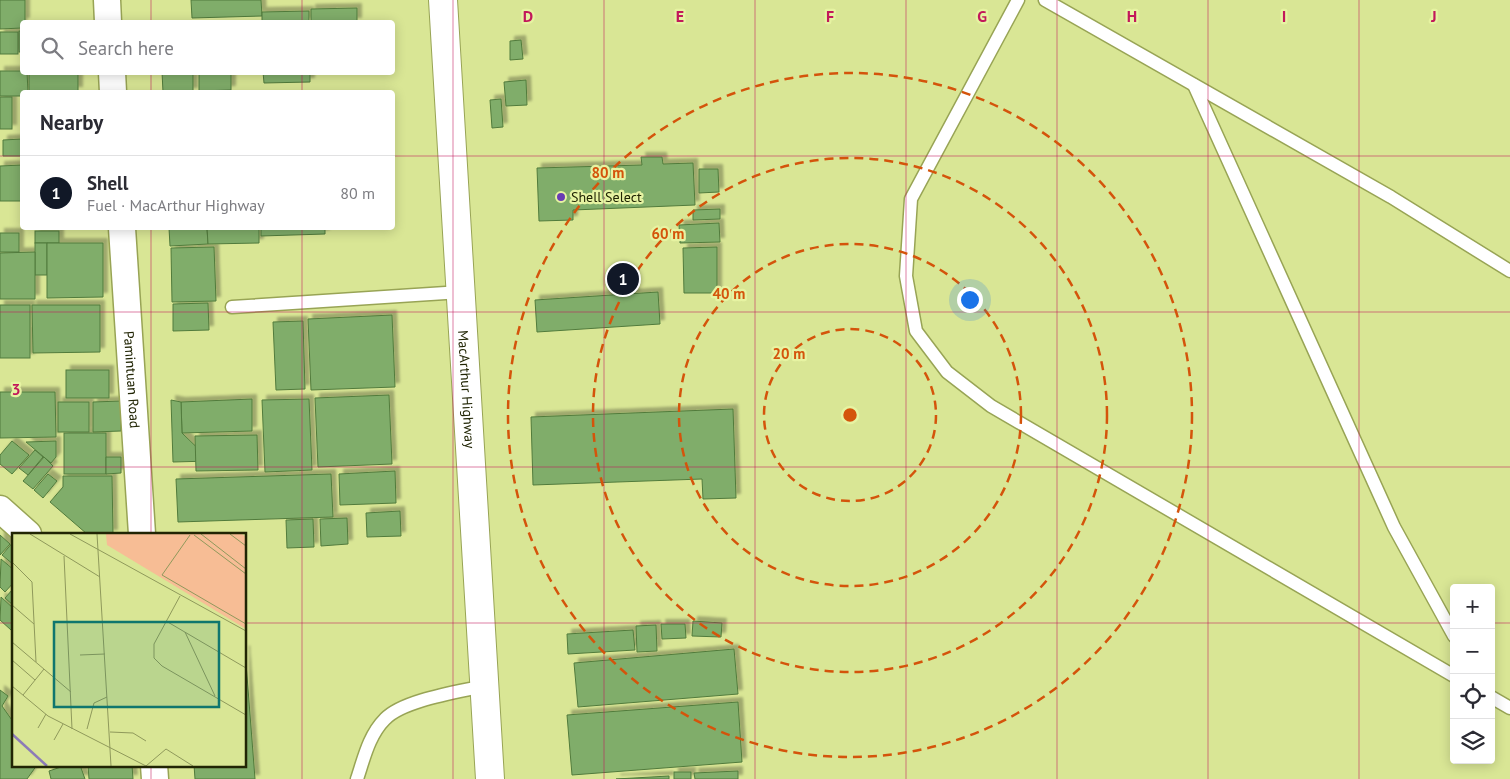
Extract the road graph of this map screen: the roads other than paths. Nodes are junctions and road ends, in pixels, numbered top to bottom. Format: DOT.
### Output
graph roads {
  1 [pos="107,0"];
  2 [pos="443,0"];
  3 [pos="1018,0"];
  4 [pos="1045,0"];
  5 [pos="108,20"];
  6 [pos="112,75"];
  7 [pos="1194,85"];
  8 [pos="113,90"];
  9 [pos="122,230"];
  10 [pos="1510,271"];
  11 [pos="461,292"];
  12 [pos="232,307"];
  13 [pos="0,509"];
  14 [pos="27,533"];
  15 [pos="142,533"];
  16 [pos="1450,629"];
  17 [pos="1451,674"];
  18 [pos="484,686"];
  19 [pos="1495,699"];
  20 [pos="1510,708"];
  21 [pos="154,766"];
  22 [pos="155,779"];
  23 [pos="357,779"];
  24 [pos="490,779"];
  1 -- 5 [label="street"];
  2 -- 11 [label="highway, MacArthur Highway"];
  3 -- 17 [label="lane"];
  4 -- 7 [label="lane"];
  6 -- 8 [label="street"];
  7 -- 10 [label="lane"];
  7 -- 16 [label="lane"];
  9 -- 15 [label="street, Pamintuan Road"];
  11 -- 12 [label="lane"];
  11 -- 18 [label="highway, MacArthur Highway"];
  13 -- 14 [label="street"];
  18 -- 23 [label="lane"];
  18 -- 24 [label="highway, MacArthur Highway"];
  19 -- 20 [label="lane"];
  21 -- 22 [label="street"];
}
